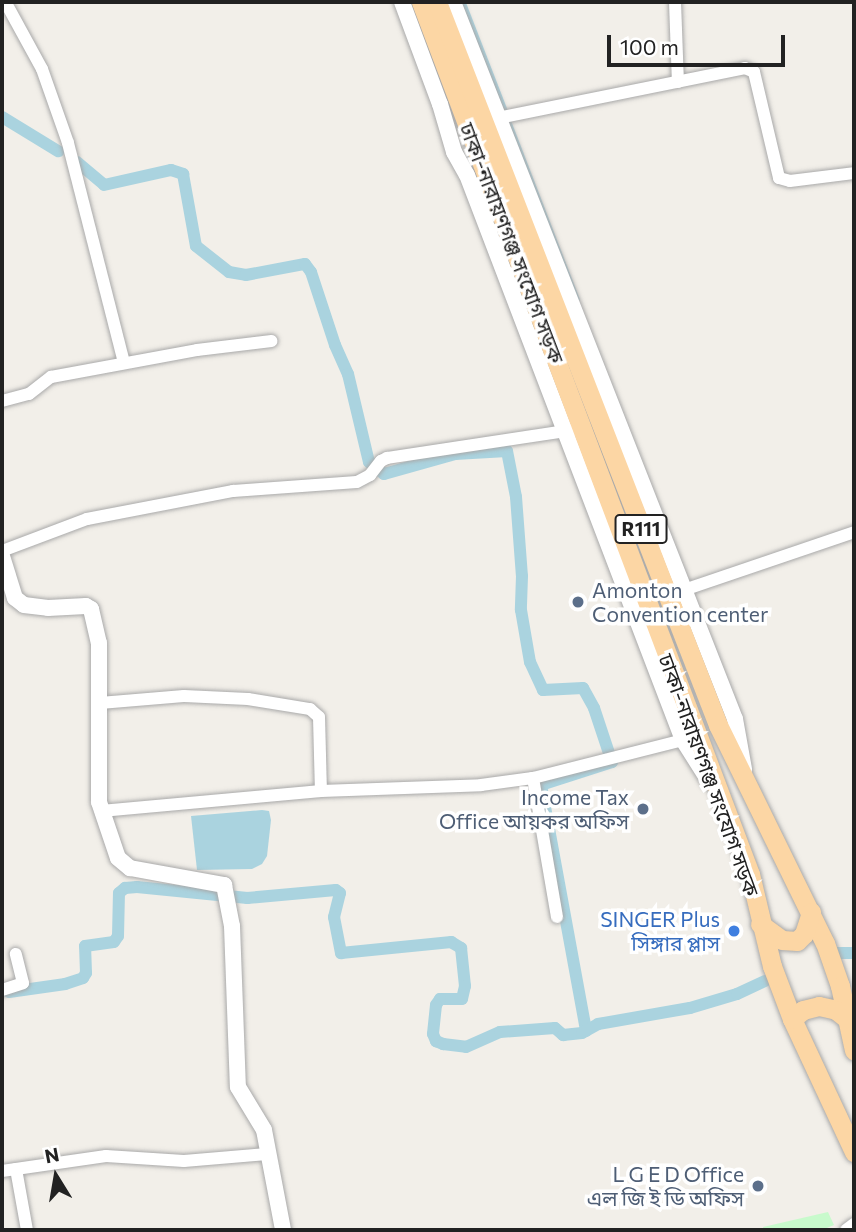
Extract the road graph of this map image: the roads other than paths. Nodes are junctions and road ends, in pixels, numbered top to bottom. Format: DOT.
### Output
graph roads {
  1 [pos="402,2"];
  2 [pos="421,2"];
  3 [pos="437,2"];
  4 [pos="453,2"];
  5 [pos="675,2"];
  6 [pos="3,3"];
  7 [pos="678,82"];
  8 [pos="498,118"];
  9 [pos="854,173"];
  10 [pos="271,341"];
  11 [pos="124,363"];
  12 [pos="2,401"];
  13 [pos="573,430"];
  14 [pos="854,532"];
  15 [pos="2,551"];
  16 [pos="2,556"];
  17 [pos="684,590"];
  18 [pos="100,703"];
  19 [pos="683,740"];
  20 [pos="533,778"];
  21 [pos="748,789"];
  22 [pos="321,791"];
  23 [pos="720,798"];
  24 [pos="101,811"];
  25 [pos="811,912"];
  26 [pos="557,917"];
  27 [pos="760,924"];
  28 [pos="16,954"];
  29 [pos="2,990"];
  30 [pos="846,1017"];
  31 [pos="792,1019"];
  32 [pos="854,1050"];
  33 [pos="854,1152"];
  34 [pos="267,1154"];
  35 [pos="16,1169"];
  36 [pos="2,1171"];
  37 [pos="854,1224"];
  38 [pos="27,1230"];
  39 [pos="283,1230"];
  40 [pos="846,1230"];
  1 -- 13 [label="street"];
  2 -- 13 [label="main road, ঢাকা-নারায়ণগঞ্জ সংযোগ সড়ক / R111"];
  3 -- 21 [label="main road, ঢাকা-নারায়ণগঞ্জ সংযোগ সড়ক / R111"];
  4 -- 8 [label="street"];
  5 -- 7 [label="street"];
  6 -- 11 [label="street"];
  7 -- 8 [label="street"];
  7 -- 9 [label="street"];
  8 -- 17 [label="street"];
  10 -- 11 [label="street"];
  11 -- 12 [label="street"];
  13 -- 15 [label="street"];
  13 -- 19 [label="street"];
  13 -- 23 [label="main road, ঢাকা-নারায়ণগঞ্জ সংযোগ সড়ক / R111"];
  14 -- 17 [label="street"];
  16 -- 18 [label="street"];
  17 -- 21 [label="street"];
  18 -- 22 [label="street"];
  18 -- 24 [label="street"];
  19 -- 20 [label="street"];
  19 -- 23 [label="street"];
  20 -- 22 [label="street"];
  20 -- 26 [label="street"];
  21 -- 25 [label="main road, ঢাকা-নারায়ণগঞ্জ সংযোগ সড়ক / R111"];
  22 -- 24 [label="street"];
  23 -- 27 [label="main road, ঢাকা-নারায়ণগঞ্জ সংযোগ সড়ক / R111"];
  24 -- 34 [label="street"];
  25 -- 27 [label="main road"];
  25 -- 30 [label="main road, ঢাকা-নারায়ণগঞ্জ সংযোগ সড়ক / R111"];
  27 -- 31 [label="main road, ঢাকা-নারায়ণগঞ্জ সংযোগ সড়ক / R111"];
  28 -- 29 [label="street"];
  30 -- 31 [label="main road"];
  30 -- 32 [label="main road, ঢাকা-নারায়ণগঞ্জ সংযোগ সড়ক / R111"];
  31 -- 33 [label="main road, ঢাকা-নারায়ণগঞ্জ সংযোগ সড়ক / R111"];
  34 -- 35 [label="street"];
  34 -- 39 [label="street"];
  35 -- 36 [label="street"];
  35 -- 38 [label="street"];
  37 -- 40 [label="street"];
}
